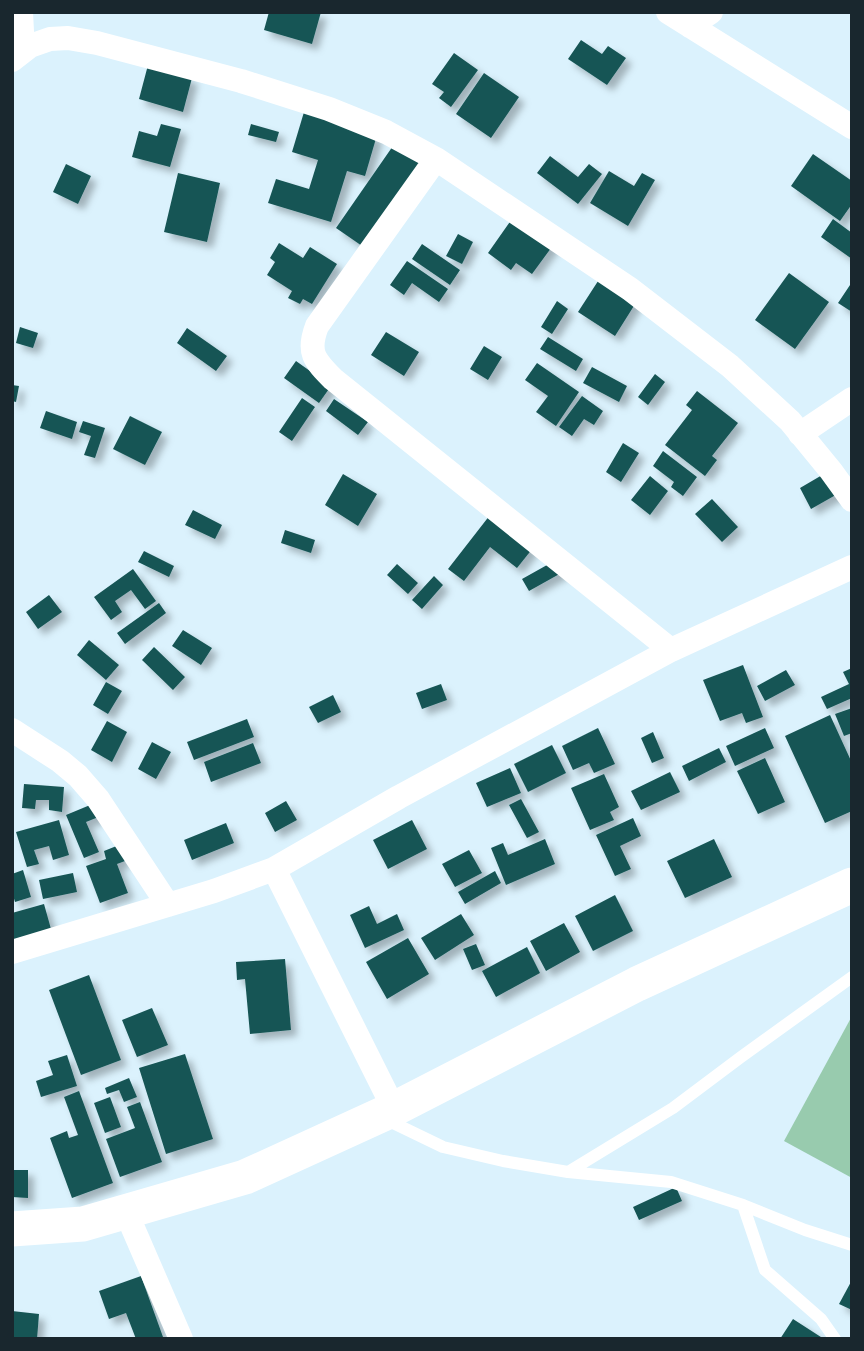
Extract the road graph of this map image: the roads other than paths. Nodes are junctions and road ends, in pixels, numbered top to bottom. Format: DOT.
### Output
graph roads {
  1 [pos="21,12"];
  2 [pos="668,12"];
  3 [pos="711,12"];
  4 [pos="690,26"];
  5 [pos="18,56"];
  6 [pos="852,127"];
  7 [pos="436,159"];
  8 [pos="852,399"];
  9 [pos="800,434"];
  10 [pos="852,500"];
  11 [pos="852,567"];
  12 [pos="671,650"];
  13 [pos="12,730"];
  14 [pos="274,869"];
  15 [pos="852,885"];
  16 [pos="168,905"];
  17 [pos="12,952"];
  18 [pos="852,977"];
  19 [pos="386,1113"];
  20 [pos="568,1172"];
  21 [pos="743,1205"];
  22 [pos="126,1212"];
  23 [pos="12,1229"];
  24 [pos="852,1245"];
  25 [pos="181,1339"];
  26 [pos="835,1339"];
  1 -- 5 [label="street"];
  2 -- 4 [label="street"];
  3 -- 4 [label="street"];
  4 -- 6 [label="street"];
  5 -- 7 [label="street"];
  7 -- 9 [label="street"];
  7 -- 12 [label="street"];
  8 -- 9 [label="street"];
  9 -- 10 [label="street"];
  11 -- 12 [label="street"];
  12 -- 14 [label="street"];
  13 -- 16 [label="street"];
  14 -- 16 [label="street"];
  14 -- 19 [label="street"];
  15 -- 19 [label="main road"];
  16 -- 17 [label="street"];
  18 -- 20 [label="lane"];
  19 -- 20 [label="lane"];
  19 -- 22 [label="main road"];
  20 -- 21 [label="lane"];
  21 -- 24 [label="lane"];
  21 -- 26 [label="lane"];
  22 -- 23 [label="main road"];
  22 -- 25 [label="street"];
}
